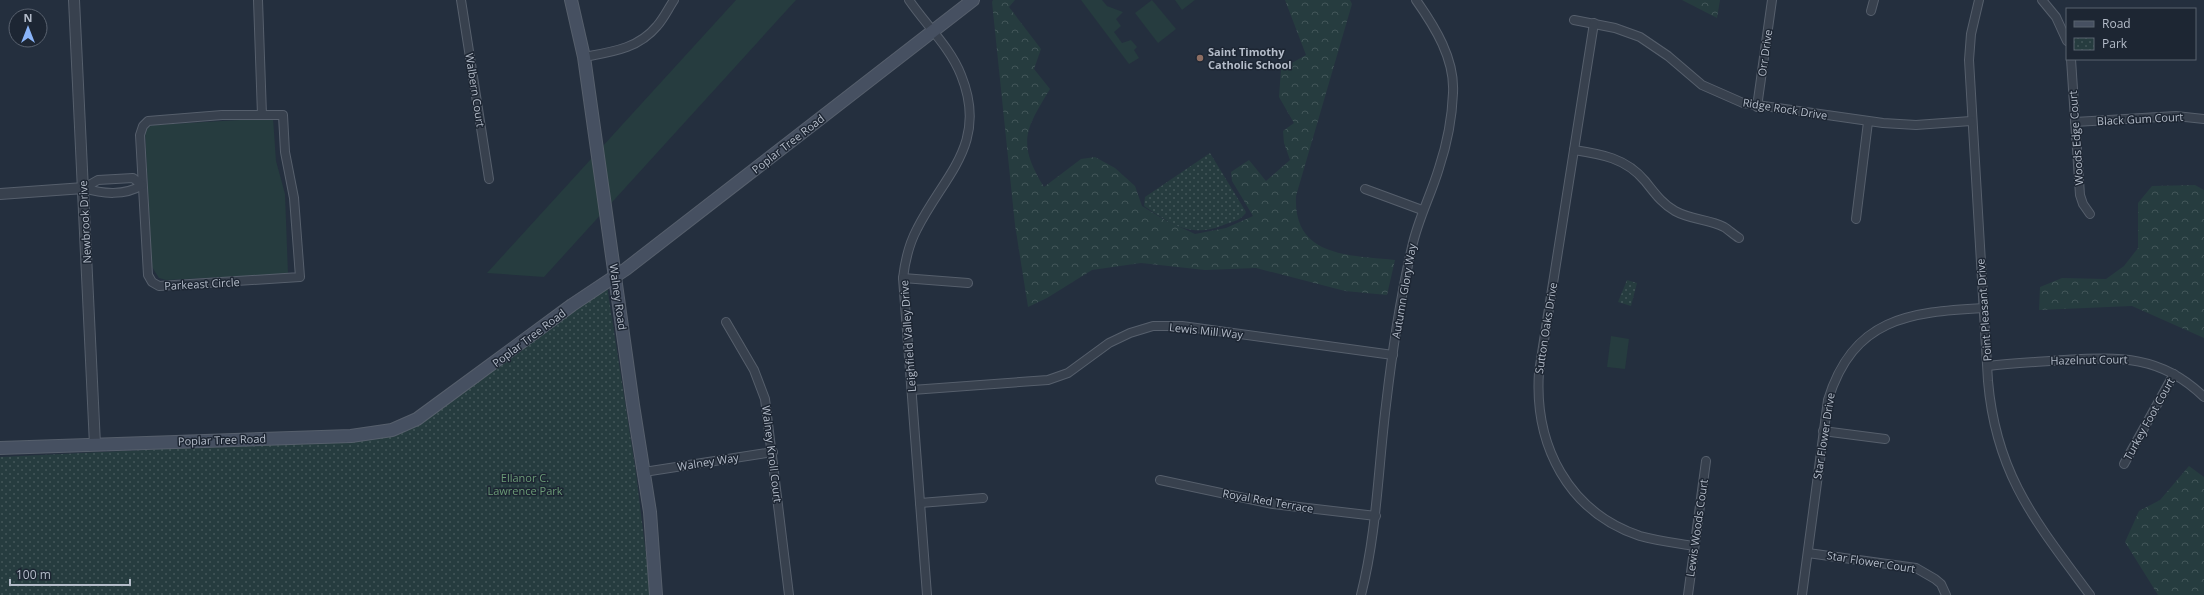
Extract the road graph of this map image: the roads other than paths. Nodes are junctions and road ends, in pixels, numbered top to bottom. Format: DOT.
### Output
graph roads {
  1 [pos="74,0"];
  2 [pos="258,0"];
  3 [pos="461,0"];
  4 [pos="570,0"];
  5 [pos="674,0"];
  6 [pos="910,0"];
  7 [pos="973,0"];
  8 [pos="1416,0"];
  9 [pos="1772,0"];
  10 [pos="1874,0"];
  11 [pos="1979,0"];
  12 [pos="2042,0"];
  13 [pos="1871,11"];
  14 [pos="1574,20"];
  15 [pos="1594,23"];
  16 [pos="932,31"];
  17 [pos="2066,39"];
  18 [pos="584,57"];
  19 [pos="2071,60"];
  20 [pos="1757,107"];
  21 [pos="262,115"];
  22 [pos="2204,119"];
  23 [pos="1971,121"];
  24 [pos="1868,122"];
  25 [pos="2075,122"];
  26 [pos="1574,150"];
  27 [pos="489,179"];
  28 [pos="142,185"];
  29 [pos="84,188"];
  30 [pos="1365,189"];
  31 [pos="0,194"];
  32 [pos="1422,210"];
  33 [pos="2090,214"];
  34 [pos="1856,219"];
  35 [pos="1738,238"];
  36 [pos="615,277"];
  37 [pos="903,278"];
  38 [pos="968,283"];
  39 [pos="1984,308"];
  40 [pos="726,322"];
  41 [pos="1393,355"];
  42 [pos="1988,366"];
  43 [pos="2174,374"];
  44 [pos="912,390"];
  45 [pos="2204,396"];
  46 [pos="1823,431"];
  47 [pos="1885,439"];
  48 [pos="95,445"];
  49 [pos="0,448"];
  50 [pos="773,452"];
  51 [pos="1706,461"];
  52 [pos="2124,464"];
  53 [pos="644,472"];
  54 [pos="1160,480"];
  55 [pos="983,498"];
  56 [pos="920,503"];
  57 [pos="1376,516"];
  58 [pos="1694,546"];
  59 [pos="1808,553"];
  60 [pos="656,595"];
  61 [pos="790,595"];
  62 [pos="927,595"];
  63 [pos="1361,595"];
  64 [pos="1688,595"];
  65 [pos="1802,595"];
  66 [pos="1946,595"];
  67 [pos="2090,595"];
  1 -- 29 [label="street, Newbrook Drive"];
  2 -- 21 [label="street"];
  3 -- 27 [label="street, Walbern Court"];
  4 -- 18 [label="main road, Walney Road"];
  5 -- 18 [label="street"];
  6 -- 16 [label="street, Leighfield Valley Drive"];
  7 -- 16 [label="main road, Poplar Tree Road"];
  8 -- 32 [label="street, Autumn Glory Way"];
  9 -- 20 [label="street, Orr Drive"];
  10 -- 13 [label="street"];
  11 -- 23 [label="street, Point Pleasant Drive"];
  12 -- 17 [label="street"];
  14 -- 15 [label="street, Ridge Rock Drive"];
  15 -- 20 [label="street, Ridge Rock Drive"];
  15 -- 26 [label="street, Sutton Oaks Drive"];
  16 -- 36 [label="main road, Poplar Tree Road"];
  16 -- 37 [label="street, Leighfield Valley Drive"];
  18 -- 36 [label="main road, Walney Road"];
  19 -- 25 [label="street, Woods Edge Court"];
  20 -- 24 [label="street, Ridge Rock Drive"];
  21 -- 28 [label="street, Parkeast Circle"];
  21 -- 28 [label="street, Parkeast Circle"];
  22 -- 25 [label="street, Black Gum Court"];
  23 -- 24 [label="street, Ridge Rock Drive"];
  23 -- 39 [label="street, Point Pleasant Drive"];
  24 -- 34 [label="street"];
  25 -- 33 [label="street, Woods Edge Court"];
  26 -- 35 [label="street"];
  26 -- 58 [label="street, Sutton Oaks Drive"];
  28 -- 29 [label="street"];
  28 -- 29 [label="street"];
  29 -- 31 [label="street"];
  29 -- 48 [label="street, Newbrook Drive"];
  30 -- 32 [label="street"];
  32 -- 41 [label="street, Autumn Glory Way"];
  36 -- 48 [label="main road, Poplar Tree Road"];
  36 -- 53 [label="main road, Walney Road"];
  37 -- 38 [label="street"];
  37 -- 44 [label="street, Leighfield Valley Drive"];
  39 -- 42 [label="street, Point Pleasant Drive"];
  39 -- 46 [label="street, Star Flower Drive"];
  40 -- 50 [label="street, Walney Knoll Court"];
  41 -- 44 [label="street, Lewis Mill Way"];
  41 -- 57 [label="street, Autumn Glory Way"];
  42 -- 43 [label="street, Hazelnut Court"];
  42 -- 67 [label="street, Point Pleasant Drive"];
  43 -- 45 [label="street, Hazelnut Court"];
  43 -- 52 [label="street, Turkey Foot Court"];
  44 -- 56 [label="street, Leighfield Valley Drive"];
  46 -- 47 [label="street"];
  46 -- 59 [label="street, Star Flower Drive"];
  48 -- 49 [label="main road, Poplar Tree Road"];
  50 -- 53 [label="street, Walney Way"];
  50 -- 61 [label="street, Walney Knoll Court"];
  51 -- 58 [label="street, Lewis Woods Court"];
  53 -- 60 [label="main road, Walney Road"];
  54 -- 57 [label="street, Royal Red Terrace"];
  55 -- 56 [label="street"];
  56 -- 62 [label="street, Leighfield Valley Drive"];
  57 -- 63 [label="street, Autumn Glory Way"];
  58 -- 64 [label="street, Lewis Woods Court"];
  59 -- 65 [label="street, Star Flower Drive"];
  59 -- 66 [label="street, Star Flower Court"];
}
